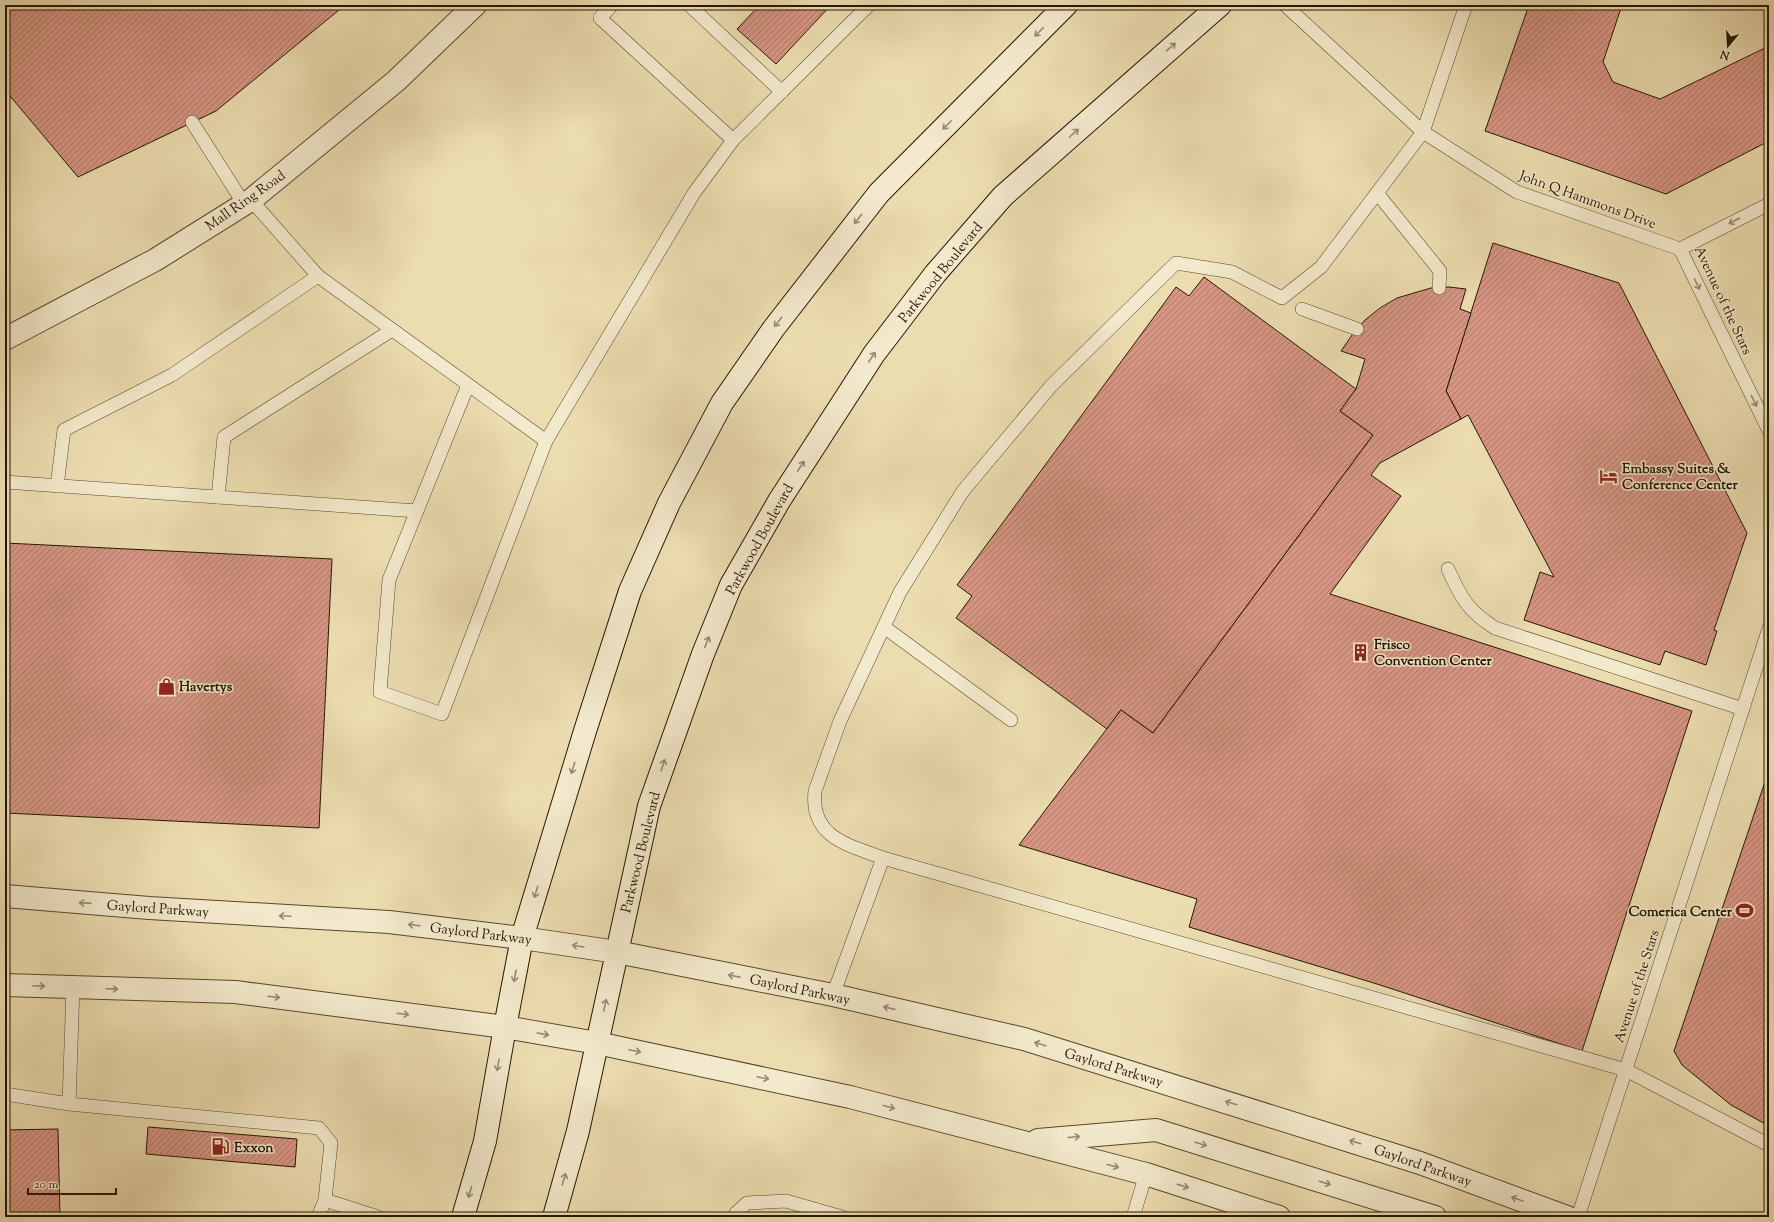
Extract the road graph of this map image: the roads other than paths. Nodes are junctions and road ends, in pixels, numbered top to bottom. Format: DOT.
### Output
graph roads {
  1 [pos="475,5"];
  2 [pos="612,5"];
  3 [pos="689,5"];
  4 [pos="869,5"];
  5 [pos="1066,5"];
  6 [pos="1220,5"];
  7 [pos="1286,5"];
  8 [pos="1466,5"];
  9 [pos="782,92"];
  10 [pos="192,122"];
  11 [pos="1423,132"];
  12 [pos="733,140"];
  13 [pos="1377,192"];
  14 [pos="247,202"];
  15 [pos="1769,204"];
  16 [pos="1680,249"];
  17 [pos="318,276"];
  18 [pos="1439,288"];
  19 [pos="1302,309"];
  20 [pos="1357,329"];
  21 [pos="392,330"];
  22 [pos="5,339"];
  23 [pos="468,385"];
  24 [pos="1769,432"];
  25 [pos="546,441"];
  26 [pos="5,482"];
  27 [pos="57,486"];
  28 [pos="218,497"];
  29 [pos="417,511"];
  30 [pos="1448,569"];
  31 [pos="884,627"];
  32 [pos="1769,628"];
  33 [pos="1743,709"];
  34 [pos="1011,720"];
  35 [pos="883,858"];
  36 [pos="5,896"];
  37 [pos="522,938"];
  38 [pos="617,952"];
  39 [pos="5,985"];
  40 [pos="73,987"];
  41 [pos="833,995"];
  42 [pos="505,1027"];
  43 [pos="597,1043"];
  44 [pos="1626,1070"];
  45 [pos="5,1094"];
  46 [pos="69,1104"];
  47 [pos="1021,1142"];
  48 [pos="1769,1145"];
  49 [pos="1146,1174"];
  50 [pos="325,1200"];
  51 [pos="809,1212"];
  52 [pos="318,1217"];
  53 [pos="378,1217"];
  54 [pos="463,1217"];
  55 [pos="554,1217"];
  56 [pos="734,1217"];
  57 [pos="842,1217"];
  58 [pos="1133,1217"];
  59 [pos="1279,1217"];
  60 [pos="1434,1217"];
  61 [pos="1567,1217"];
  62 [pos="1578,1217"];
  1 -- 14 [label="street, Mall Ring Road"];
  2 -- 12 [label="lane"];
  3 -- 9 [label="lane"];
  4 -- 9 [label="lane"];
  5 -- 37 [label="street, one-way"];
  38 -- 6 [label="street, Parkwood Boulevard, one-way"];
  7 -- 11 [label="lane, John Q Hammons Drive"];
  8 -- 11 [label="lane"];
  9 -- 12 [label="lane"];
  10 -- 14 [label="lane"];
  11 -- 13 [label="lane"];
  11 -- 16 [label="lane, John Q Hammons Drive"];
  12 -- 25 [label="lane"];
  13 -- 18 [label="lane"];
  13 -- 31 [label="lane"];
  14 -- 17 [label="lane"];
  14 -- 22 [label="street, Mall Ring Road"];
  15 -- 16 [label="lane, Avenue of the Stars, one-way"];
  16 -- 24 [label="lane, Avenue of the Stars, one-way"];
  17 -- 21 [label="lane"];
  17 -- 27 [label="lane"];
  19 -- 20 [label="lane"];
  21 -- 23 [label="lane"];
  21 -- 28 [label="lane"];
  23 -- 25 [label="lane"];
  23 -- 29 [label="lane"];
  25 -- 29 [label="lane"];
  26 -- 27 [label="lane"];
  27 -- 28 [label="lane"];
  28 -- 29 [label="lane"];
  30 -- 33 [label="lane"];
  31 -- 34 [label="lane"];
  31 -- 35 [label="lane"];
  32 -- 33 [label="lane, Avenue of the Stars"];
  33 -- 44 [label="lane, Avenue of the Stars"];
  35 -- 41 [label="lane"];
  35 -- 44 [label="lane"];
  37 -- 36 [label="street, Gaylord Parkway, one-way"];
  38 -- 37 [label="street, Gaylord Parkway, one-way"];
  37 -- 42 [label="street, one-way"];
  41 -- 38 [label="street, Gaylord Parkway, one-way"];
  43 -- 38 [label="street, Parkwood Boulevard, one-way"];
  39 -- 40 [label="street, one-way"];
  40 -- 42 [label="street, one-way"];
  40 -- 46 [label="lane"];
  61 -- 41 [label="street, Gaylord Parkway, one-way"];
  42 -- 43 [label="street, one-way"];
  42 -- 54 [label="street, one-way"];
  43 -- 47 [label="street, one-way"];
  55 -- 43 [label="street, Parkwood Boulevard, one-way"];
  44 -- 48 [label="lane"];
  44 -- 62 [label="lane, Avenue of the Stars"];
  45 -- 46 [label="lane"];
  46 -- 50 [label="lane"];
  47 -- 49 [label="street, one-way"];
  47 -- 60 [label="street, one-way"];
  49 -- 58 [label="lane"];
  49 -- 59 [label="street, one-way"];
  50 -- 52 [label="lane"];
  50 -- 53 [label="lane"];
  51 -- 56 [label="lane"];
  51 -- 57 [label="lane"];
}
